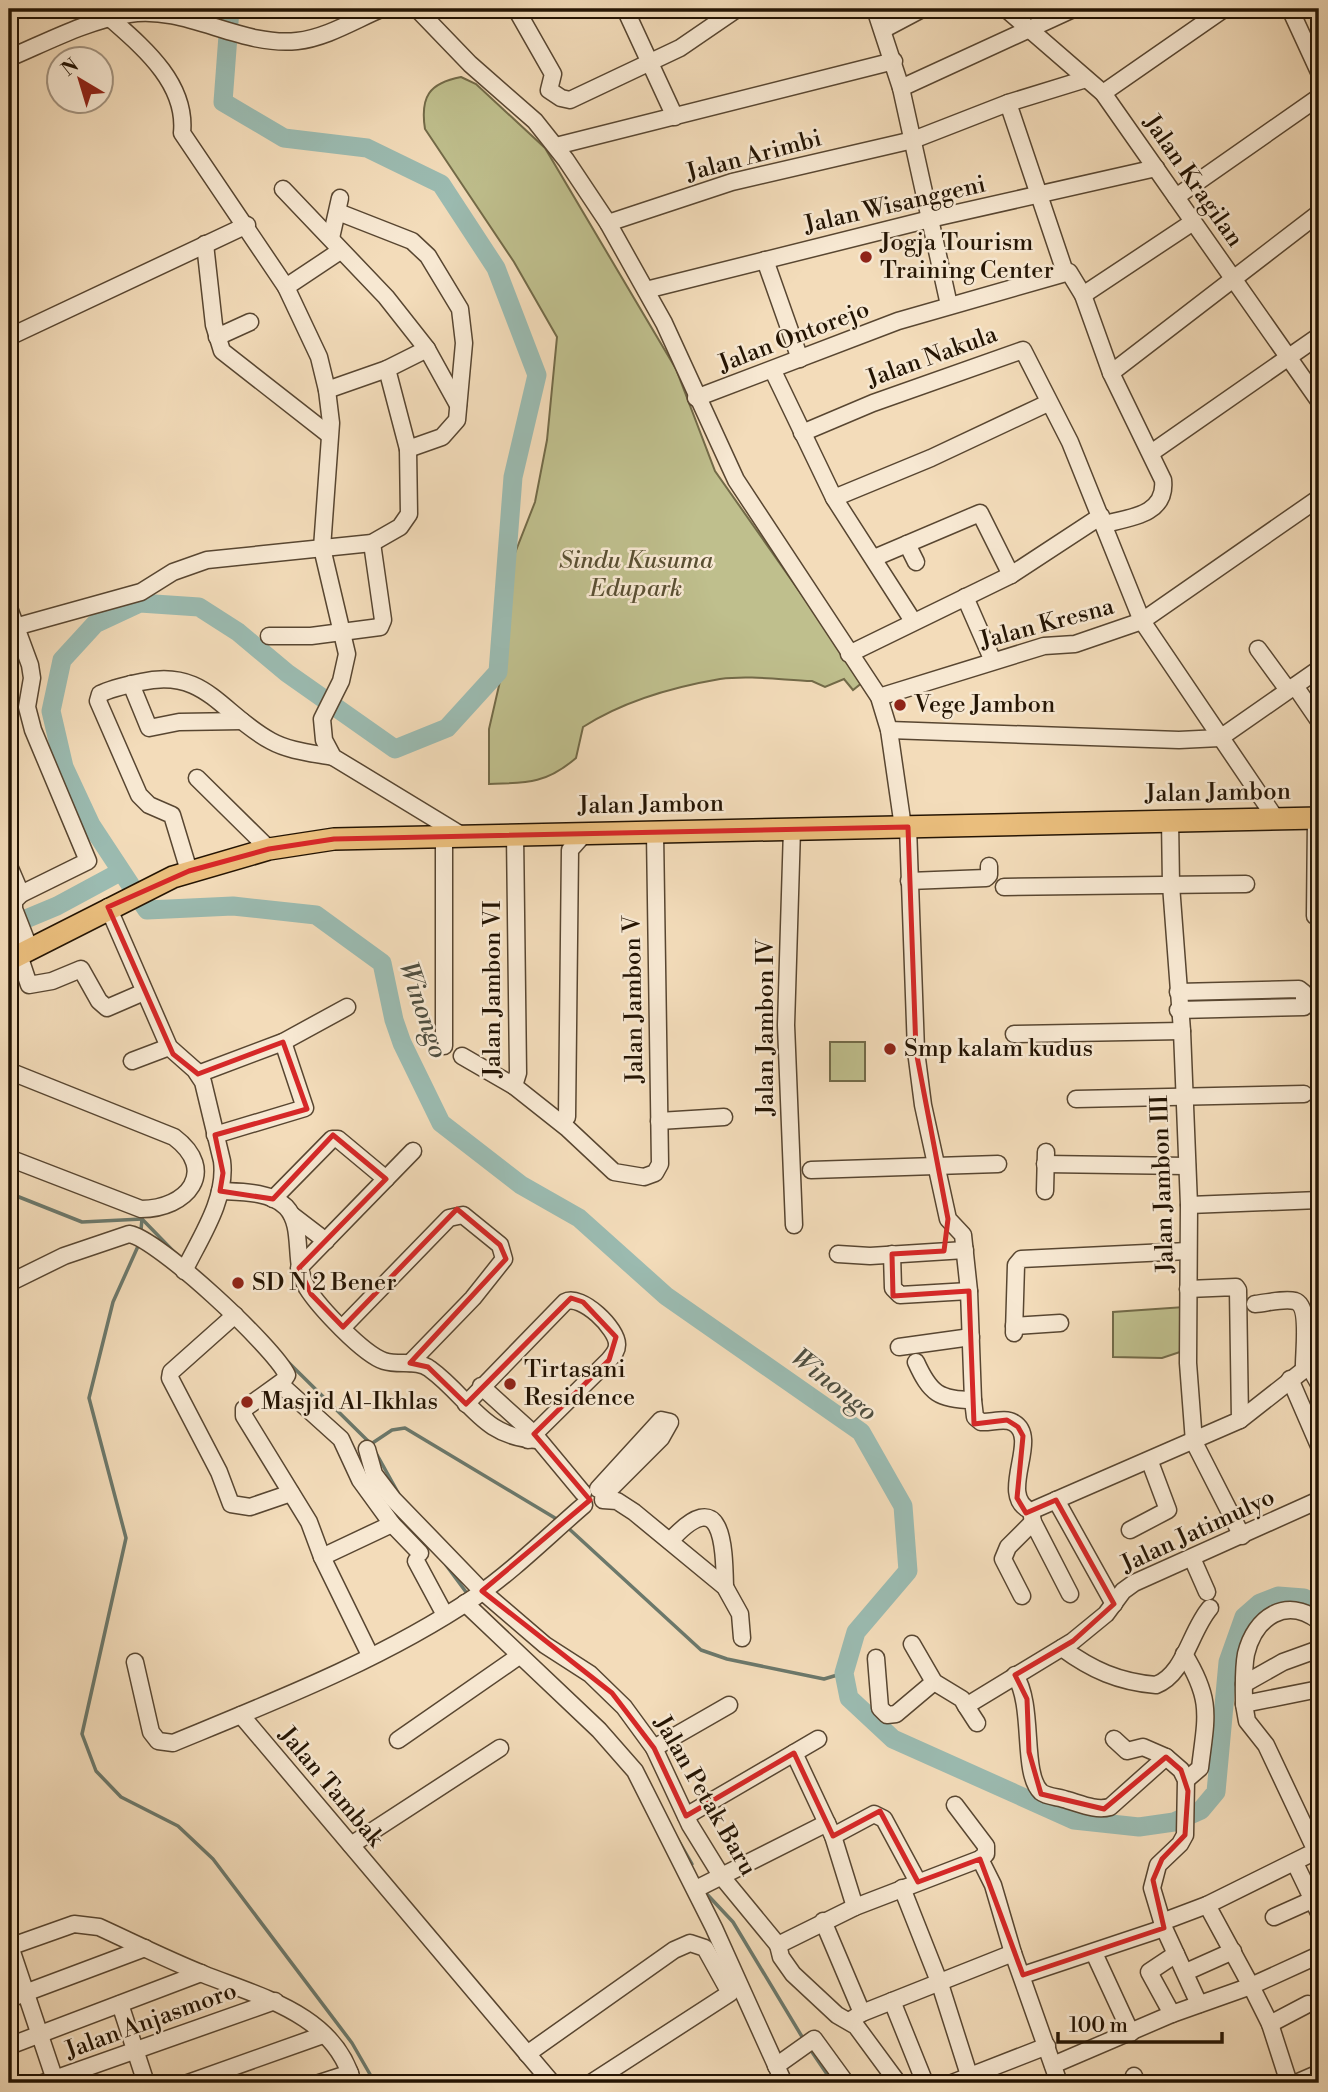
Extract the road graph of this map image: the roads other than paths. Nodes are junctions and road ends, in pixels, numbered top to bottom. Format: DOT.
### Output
graph roads {
  1 [pos="381,9"];
  2 [pos="417,9"];
  3 [pos="516,9"];
  4 [pos="625,9"];
  5 [pos="737,9"];
  6 [pos="875,9"];
  7 [pos="922,9"];
  8 [pos="1006,9"];
  9 [pos="1073,9"];
  10 [pos="1224,9"];
  11 [pos="1290,9"];
  12 [pos="113,14"];
  13 [pos="888,27"];
  14 [pos="1030,29"];
  15 [pos="1313,41"];
  16 [pos="9,58"];
  17 [pos="894,61"];
  18 [pos="652,62"];
  19 [pos="1319,72"];
  20 [pos="1086,79"];
  21 [pos="901,88"];
  22 [pos="1103,93"];
  23 [pos="1319,97"];
  24 [pos="1008,103"];
  25 [pos="675,117"];
  26 [pos="913,140"];
  27 [pos="556,146"];
  28 [pos="1156,168"];
  29 [pos="283,189"];
  30 [pos="1038,195"];
  31 [pos="1176,197"];
  32 [pos="1319,213"];
  33 [pos="930,219"];
  34 [pos="1193,222"];
  35 [pos="608,223"];
  36 [pos="247,225"];
  37 [pos="205,244"];
  38 [pos="336,244"];
  39 [pos="765,260"];
  40 [pos="1067,272"];
  41 [pos="1232,277"];
  42 [pos="286,287"];
  43 [pos="646,290"];
  44 [pos="1083,295"];
  45 [pos="949,305"];
  46 [pos="250,322"];
  47 [pos="1319,336"];
  48 [pos="9,337"];
  49 [pos="216,337"];
  50 [pos="427,349"];
  51 [pos="1287,358"];
  52 [pos="800,359"];
  53 [pos="387,369"];
  54 [pos="773,370"];
  55 [pos="1111,373"];
  56 [pos="327,390"];
  57 [pos="696,398"];
  58 [pos="1319,401"];
  59 [pos="1048,403"];
  60 [pos="458,405"];
  61 [pos="802,433"];
  62 [pos="328,434"];
  63 [pos="408,449"];
  64 [pos="1151,453"];
  65 [pos="834,498"];
  66 [pos="1319,498"];
  67 [pos="1102,520"];
  68 [pos="372,543"];
  69 [pos="907,544"];
  70 [pos="322,548"];
  71 [pos="874,558"];
  72 [pos="915,562"];
  73 [pos="1011,575"];
  74 [pos="965,597"];
  75 [pos="9,608"];
  76 [pos="913,621"];
  77 [pos="1142,621"];
  78 [pos="16,627"];
  79 [pos="344,631"];
  80 [pos="269,636"];
  81 [pos="1258,649"];
  82 [pos="849,654"];
  83 [pos="993,661"];
  84 [pos="1319,669"];
  85 [pos="131,684"];
  86 [pos="1291,688"];
  87 [pos="879,697"];
  88 [pos="242,721"];
  89 [pos="1319,721"];
  90 [pos="889,730"];
  91 [pos="1220,738"];
  92 [pos="333,757"];
  93 [pos="197,778"];
  94 [pos="1318,818"];
  95 [pos="1276,819"];
  96 [pos="1170,820"];
  97 [pos="906,827"];
  98 [pos="792,829"];
  99 [pos="585,833"];
  100 [pos="655,833"];
  101 [pos="515,834"];
  102 [pos="453,836"];
  103 [pos="269,849"];
  104 [pos="9,866"];
  105 [pos="989,866"];
  106 [pos="181,874"];
  107 [pos="909,881"];
  108 [pos="1246,884"];
  109 [pos="1171,885"];
  110 [pos="1004,887"];
  111 [pos="17,902"];
  112 [pos="111,906"];
  113 [pos="1315,916"];
  114 [pos="20,949"];
  115 [pos="144,992"];
  116 [pos="1178,992"];
  117 [pos="347,1007"];
  118 [pos="1178,1010"];
  119 [pos="1181,1031"];
  120 [pos="1014,1034"];
  121 [pos="283,1042"];
  122 [pos="169,1046"];
  123 [pos="444,1046"];
  124 [pos="462,1056"];
  125 [pos="132,1061"];
  126 [pos="9,1071"];
  127 [pos="198,1074"];
  128 [pos="514,1086"];
  129 [pos="1304,1094"];
  130 [pos="1183,1098"];
  131 [pos="1076,1099"];
  132 [pos="567,1117"];
  133 [pos="724,1117"];
  134 [pos="659,1121"];
  135 [pos="215,1135"];
  136 [pos="413,1151"];
  137 [pos="9,1158"];
  138 [pos="222,1161"];
  139 [pos="195,1162"];
  140 [pos="660,1164"];
  141 [pos="998,1164"];
  142 [pos="935,1166"];
  143 [pos="1187,1166"];
  144 [pos="811,1170"];
  145 [pos="387,1179"];
  146 [pos="194,1182"];
  147 [pos="220,1187"];
  148 [pos="1045,1191"];
  149 [pos="273,1199"];
  150 [pos="1319,1200"];
  151 [pos="1189,1205"];
  152 [pos="292,1215"];
  153 [pos="948,1219"];
  154 [pos="794,1225"];
  155 [pos="326,1241"];
  156 [pos="965,1250"];
  157 [pos="944,1251"];
  158 [pos="1188,1251"];
  159 [pos="838,1254"];
  160 [pos="892,1254"];
  161 [pos="186,1266"];
  162 [pos="299,1268"];
  163 [pos="9,1283"];
  164 [pos="1188,1289"];
  165 [pos="969,1292"];
  166 [pos="1255,1304"];
  167 [pos="1319,1307"];
  168 [pos="234,1315"];
  169 [pos="1305,1316"];
  170 [pos="1060,1324"];
  171 [pos="343,1327"];
  172 [pos="971,1337"];
  173 [pos="899,1347"];
  174 [pos="916,1362"];
  175 [pos="410,1363"];
  176 [pos="1306,1368"];
  177 [pos="280,1384"];
  178 [pos="1319,1384"];
  179 [pos="481,1386"];
  180 [pos="973,1400"];
  181 [pos="466,1404"];
  182 [pos="1240,1420"];
  183 [pos="657,1434"];
  184 [pos="533,1438"];
  185 [pos="1194,1442"];
  186 [pos="1319,1446"];
  187 [pos="367,1448"];
  188 [pos="1150,1462"];
  189 [pos="291,1493"];
  190 [pos="594,1496"];
  191 [pos="1056,1500"];
  192 [pos="1319,1500"];
  193 [pos="1032,1517"];
  194 [pos="392,1524"];
  195 [pos="1130,1530"];
  196 [pos="1242,1536"];
  197 [pos="670,1541"];
  198 [pos="322,1558"];
  199 [pos="1192,1558"];
  200 [pos="725,1587"];
  201 [pos="1070,1594"];
  202 [pos="1022,1596"];
  203 [pos="474,1597"];
  204 [pos="1114,1604"];
  205 [pos="445,1615"];
  206 [pos="1319,1621"];
  207 [pos="742,1638"];
  208 [pos="912,1644"];
  209 [pos="1062,1648"];
  210 [pos="1319,1650"];
  211 [pos="1184,1654"];
  212 [pos="370,1655"];
  213 [pos="519,1656"];
  214 [pos="876,1658"];
  215 [pos="135,1662"];
  216 [pos="1015,1675"];
  217 [pos="934,1682"];
  218 [pos="1244,1684"];
  219 [pos="1319,1689"];
  220 [pos="1244,1704"];
  221 [pos="729,1705"];
  222 [pos="967,1706"];
  223 [pos="241,1715"];
  224 [pos="977,1723"];
  225 [pos="1115,1739"];
  226 [pos="398,1740"];
  227 [pos="818,1740"];
  228 [pos="500,1748"];
  229 [pos="654,1748"];
  230 [pos="794,1753"];
  231 [pos="1166,1757"];
  232 [pos="1186,1780"];
  233 [pos="955,1805"];
  234 [pos="686,1816"];
  235 [pos="830,1830"];
  236 [pos="351,1845"];
  237 [pos="1318,1850"];
  238 [pos="980,1859"];
  239 [pos="1295,1863"];
  240 [pos="722,1877"];
  241 [pos="918,1882"];
  242 [pos="902,1888"];
  243 [pos="696,1889"];
  244 [pos="1208,1905"];
  245 [pos="1316,1906"];
  246 [pos="855,1907"];
  247 [pos="1274,1917"];
  248 [pos="823,1921"];
  249 [pos="1163,1925"];
  250 [pos="10,1944"];
  251 [pos="778,1945"];
  252 [pos="145,1948"];
  253 [pos="1233,1951"];
  254 [pos="1094,1953"];
  255 [pos="1013,1954"];
  256 [pos="1176,1954"];
  257 [pos="1319,1955"];
  258 [pos="1186,1972"];
  259 [pos="201,1973"];
  260 [pos="1023,1975"];
  261 [pos="940,1984"];
  262 [pos="1251,1986"];
  263 [pos="27,1992"];
  264 [pos="9,1998"];
  265 [pos="275,2001"];
  266 [pos="892,2001"];
  267 [pos="120,2004"];
  268 [pos="1199,2004"];
  269 [pos="1308,2004"];
  270 [pos="1172,2014"];
  271 [pos="855,2017"];
  272 [pos="1270,2024"];
  273 [pos="40,2034"];
  274 [pos="1131,2034"];
  275 [pos="323,2035"];
  276 [pos="9,2046"];
  277 [pos="1047,2046"];
  278 [pos="136,2050"];
  279 [pos="527,2054"];
  280 [pos="1053,2065"];
  281 [pos="776,2066"];
  282 [pos="1319,2073"];
  283 [pos="969,2075"];
  284 [pos="351,2078"];
  285 [pos="547,2081"];
  286 [pos="51,2082"];
  287 [pos="146,2083"];
  288 [pos="188,2083"];
  289 [pos="319,2083"];
  290 [pos="591,2083"];
  291 [pos="784,2083"];
  292 [pos="846,2083"];
  293 [pos="898,2083"];
  294 [pos="925,2083"];
  295 [pos="952,2083"];
  296 [pos="1059,2083"];
  297 [pos="1289,2083"];
  298 [pos="1296,2083"];
  1 -- 12 [label="street"];
  2 -- 27 [label="street"];
  3 -- 18 [label="street"];
  4 -- 18 [label="street"];
  5 -- 18 [label="street"];
  6 -- 17 [label="street"];
  7 -- 13 [label="street"];
  8 -- 14 [label="street, Jalan Kragilan"];
  9 -- 14 [label="street"];
  10 -- 22 [label="street"];
  11 -- 15 [label="street"];
  12 -- 16 [label="street"];
  12 -- 36 [label="street"];
  14 -- 20 [label="street, Jalan Kragilan"];
  14 -- 21 [label="street"];
  15 -- 19 [label="street"];
  17 -- 21 [label="street"];
  17 -- 25 [label="street"];
  18 -- 25 [label="street"];
  20 -- 22 [label="street, Jalan Kragilan"];
  20 -- 24 [label="street, Jalan Arimbi"];
  21 -- 26 [label="street"];
  22 -- 28 [label="street, Jalan Kragilan"];
  23 -- 31 [label="street"];
  24 -- 26 [label="street, Jalan Arimbi"];
  24 -- 30 [label="street"];
  25 -- 27 [label="street"];
  26 -- 33 [label="street"];
  26 -- 35 [label="street, Jalan Arimbi"];
  27 -- 35 [label="street"];
  28 -- 30 [label="street, Jalan Wisanggeni"];
  28 -- 31 [label="street, Jalan Kragilan"];
  29 -- 38 [label="street"];
  30 -- 33 [label="street, Jalan Wisanggeni"];
  30 -- 40 [label="street"];
  31 -- 34 [label="street, Jalan Kragilan"];
  32 -- 41 [label="street"];
  33 -- 39 [label="street, Jalan Wisanggeni"];
  33 -- 45 [label="street"];
  34 -- 41 [label="street, Jalan Kragilan"];
  34 -- 44 [label="street"];
  35 -- 43 [label="street"];
  36 -- 37 [label="street"];
  36 -- 42 [label="street"];
  37 -- 48 [label="street"];
  37 -- 49 [label="street"];
  38 -- 42 [label="street"];
  38 -- 50 [label="street"];
  38 -- 60 [label="street"];
  39 -- 43 [label="street, Jalan Wisanggeni"];
  39 -- 52 [label="street"];
  40 -- 44 [label="street"];
  40 -- 45 [label="street, Jalan Ontorejo"];
  41 -- 51 [label="street, Jalan Kragilan"];
  41 -- 55 [label="street"];
  42 -- 56 [label="street"];
  43 -- 57 [label="street"];
  44 -- 55 [label="street"];
  45 -- 52 [label="street, Jalan Ontorejo"];
  46 -- 49 [label="street"];
  47 -- 51 [label="street"];
  49 -- 62 [label="street"];
  50 -- 53 [label="street"];
  50 -- 60 [label="street"];
  51 -- 58 [label="street, Jalan Kragilan"];
  51 -- 64 [label="street"];
  52 -- 54 [label="street, Jalan Ontorejo"];
  53 -- 56 [label="street"];
  53 -- 63 [label="street"];
  54 -- 57 [label="street, Jalan Ontorejo"];
  54 -- 61 [label="street"];
  55 -- 64 [label="street"];
  56 -- 62 [label="street"];
  57 -- 82 [label="street"];
  59 -- 61 [label="street, Jalan Nakula"];
  59 -- 65 [label="street"];
  59 -- 67 [label="street"];
  60 -- 63 [label="street"];
  61 -- 65 [label="street"];
  62 -- 70 [label="street"];
  63 -- 68 [label="street"];
  64 -- 67 [label="street"];
  65 -- 71 [label="street"];
  66 -- 77 [label="street, Jalan Kresna"];
  67 -- 73 [label="street"];
  67 -- 77 [label="street"];
  68 -- 70 [label="street"];
  68 -- 79 [label="street"];
  69 -- 71 [label="street"];
  69 -- 72 [label="street"];
  69 -- 73 [label="street"];
  70 -- 78 [label="street"];
  70 -- 79 [label="street"];
  71 -- 76 [label="street"];
  73 -- 74 [label="street"];
  74 -- 76 [label="street"];
  74 -- 83 [label="street"];
  75 -- 78 [label="street"];
  76 -- 82 [label="street"];
  77 -- 83 [label="street, Jalan Kresna"];
  77 -- 91 [label="street"];
  78 -- 111 [label="street"];
  79 -- 80 [label="street"];
  79 -- 92 [label="street"];
  81 -- 86 [label="street"];
  82 -- 87 [label="street"];
  83 -- 87 [label="street, Jalan Kresna"];
  84 -- 86 [label="street"];
  85 -- 88 [label="street"];
  85 -- 88 [label="street"];
  85 -- 106 [label="street"];
  86 -- 89 [label="street"];
  86 -- 91 [label="street"];
  87 -- 90 [label="street"];
  88 -- 92 [label="street"];
  90 -- 91 [label="street"];
  90 -- 97 [label="street"];
  91 -- 95 [label="street"];
  92 -- 102 [label="street"];
  93 -- 103 [label="street"];
  94 -- 95 [label="main road, Jalan Jambon"];
  94 -- 113 [label="street"];
  95 -- 96 [label="main road, Jalan Jambon"];
  96 -- 97 [label="main road, Jalan Jambon"];
  96 -- 109 [label="street, Jalan Jambon III"];
  97 -- 98 [label="main road, Jalan Jambon"];
  97 -- 107 [label="street"];
  98 -- 100 [label="main road, Jalan Jambon"];
  98 -- 154 [label="street, Jalan Jambon IV"];
  99 -- 100 [label="main road, Jalan Jambon"];
  99 -- 101 [label="main road, Jalan Jambon"];
  99 -- 132 [label="street"];
  100 -- 134 [label="street, Jalan Jambon V"];
  101 -- 102 [label="main road, Jalan Jambon"];
  101 -- 128 [label="street, Jalan Jambon VI"];
  102 -- 103 [label="main road, Jalan Jambon"];
  102 -- 123 [label="street"];
  103 -- 106 [label="main road, Jalan Jambon"];
  104 -- 111 [label="street"];
  105 -- 107 [label="street"];
  106 -- 112 [label="main road, Jalan Jambon"];
  107 -- 142 [label="street"];
  108 -- 109 [label="street"];
  109 -- 110 [label="street"];
  109 -- 116 [label="street, Jalan Jambon III"];
  111 -- 114 [label="street"];
  112 -- 114 [label="main road, Jalan Jambon"];
  112 -- 115 [label="street"];
  114 -- 115 [label="street"];
  115 -- 122 [label="street"];
  116 -- 118 [label="street, Jalan Jambon III"];
  116 -- 118 [label="street"];
  117 -- 121 [label="street"];
  118 -- 119 [label="street, Jalan Jambon III"];
  119 -- 120 [label="street"];
  119 -- 130 [label="street, Jalan Jambon III"];
  121 -- 127 [label="street"];
  121 -- 135 [label="street"];
  122 -- 125 [label="street"];
  122 -- 127 [label="street"];
  124 -- 128 [label="street"];
  126 -- 139 [label="street"];
  127 -- 135 [label="street"];
  128 -- 140 [label="street, Jalan Jambon VI"];
  129 -- 130 [label="street"];
  130 -- 131 [label="street"];
  130 -- 143 [label="street, Jalan Jambon III"];
  133 -- 134 [label="street"];
  134 -- 140 [label="street, Jalan Jambon V"];
  135 -- 138 [label="street"];
  136 -- 145 [label="street"];
  137 -- 146 [label="street"];
  138 -- 139 [label="street"];
  138 -- 147 [label="street"];
  139 -- 146 [label="street"];
  141 -- 142 [label="street"];
  142 -- 144 [label="street"];
  142 -- 153 [label="street"];
  143 -- 148 [label="street"];
  143 -- 151 [label="street, Jalan Jambon III"];
  145 -- 149 [label="street"];
  145 -- 155 [label="street"];
  146 -- 147 [label="street"];
  147 -- 149 [label="street"];
  147 -- 161 [label="street"];
  149 -- 152 [label="street"];
  150 -- 151 [label="street"];
  151 -- 158 [label="street, Jalan Jambon III"];
  152 -- 155 [label="street"];
  152 -- 162 [label="street"];
  153 -- 156 [label="street"];
  153 -- 157 [label="street"];
  155 -- 162 [label="street"];
  156 -- 157 [label="street"];
  156 -- 165 [label="street"];
  157 -- 160 [label="street"];
  158 -- 164 [label="street, Jalan Jambon III"];
  158 -- 170 [label="street"];
  159 -- 160 [label="street"];
  160 -- 165 [label="street"];
  161 -- 163 [label="street"];
  161 -- 168 [label="street"];
  162 -- 171 [label="street"];
  164 -- 182 [label="street"];
  164 -- 185 [label="street, Jalan Jambon III"];
  165 -- 172 [label="street"];
  166 -- 169 [label="street"];
  167 -- 169 [label="street"];
  168 -- 177 [label="street"];
  168 -- 189 [label="street"];
  169 -- 176 [label="street"];
  171 -- 175 [label="street"];
  171 -- 175 [label="street"];
  172 -- 173 [label="street"];
  172 -- 180 [label="street"];
  174 -- 180 [label="street"];
  175 -- 181 [label="street"];
  176 -- 178 [label="street"];
  176 -- 182 [label="street"];
  176 -- 186 [label="street"];
  177 -- 189 [label="street"];
  177 -- 194 [label="street"];
  179 -- 181 [label="street"];
  179 -- 184 [label="street"];
  179 -- 184 [label="street"];
  180 -- 193 [label="street"];
  181 -- 184 [label="street"];
  182 -- 185 [label="street"];
  183 -- 190 [label="street, Jalan Tambak"];
  184 -- 190 [label="street"];
  185 -- 188 [label="street"];
  185 -- 196 [label="street, Jalan Jambon III"];
  187 -- 203 [label="street"];
  188 -- 191 [label="street"];
  188 -- 195 [label="street"];
  189 -- 198 [label="street"];
  190 -- 197 [label="street"];
  190 -- 203 [label="street, Jalan Tambak"];
  191 -- 193 [label="street"];
  191 -- 204 [label="street"];
  192 -- 196 [label="street, Jalan Jatimulyo"];
  193 -- 201 [label="street"];
  193 -- 202 [label="street"];
  194 -- 198 [label="street"];
  194 -- 205 [label="street"];
  196 -- 199 [label="street, Jalan Jatimulyo"];
  197 -- 200 [label="street"];
  197 -- 200 [label="street"];
  198 -- 212 [label="street"];
  199 -- 204 [label="street, Jalan Jatimulyo"];
  199 -- 211 [label="street"];
  200 -- 207 [label="street"];
  203 -- 205 [label="street, Jalan Tambak"];
  203 -- 213 [label="street"];
  203 -- 229 [label="street, Jalan Petak Baru"];
  204 -- 209 [label="street, Jalan Jatimulyo"];
  205 -- 212 [label="street, Jalan Tambak"];
  206 -- 218 [label="street"];
  208 -- 217 [label="street"];
  209 -- 211 [label="street"];
  209 -- 216 [label="street, Jalan Jatimulyo"];
  210 -- 218 [label="street"];
  211 -- 232 [label="street"];
  212 -- 223 [label="street, Jalan Tambak"];
  213 -- 226 [label="street"];
  213 -- 243 [label="street"];
  214 -- 217 [label="street"];
  215 -- 223 [label="street"];
  216 -- 222 [label="street, Jalan Jatimulyo"];
  216 -- 231 [label="street"];
  217 -- 222 [label="street"];
  218 -- 220 [label="street"];
  219 -- 220 [label="street"];
  220 -- 237 [label="street"];
  221 -- 229 [label="street"];
  222 -- 224 [label="street"];
  223 -- 236 [label="street, Jalan Tambak"];
  225 -- 231 [label="street"];
  227 -- 230 [label="street"];
  228 -- 236 [label="street"];
  229 -- 234 [label="street, Jalan Petak Baru"];
  230 -- 234 [label="street"];
  230 -- 235 [label="street"];
  231 -- 232 [label="street"];
  232 -- 249 [label="street"];
  233 -- 238 [label="street"];
  234 -- 240 [label="street, Jalan Petak Baru"];
  235 -- 240 [label="street"];
  235 -- 241 [label="street"];
  235 -- 246 [label="street"];
  236 -- 279 [label="street, Jalan Tambak"];
  237 -- 239 [label="street"];
  238 -- 241 [label="street"];
  238 -- 255 [label="street"];
  239 -- 244 [label="street"];
  239 -- 245 [label="street"];
  240 -- 243 [label="street"];
  240 -- 251 [label="street, Jalan Petak Baru"];
  241 -- 242 [label="street"];
  242 -- 246 [label="street"];
  242 -- 261 [label="street"];
  243 -- 281 [label="street"];
  244 -- 249 [label="street"];
  244 -- 253 [label="street"];
  245 -- 247 [label="street"];
  246 -- 248 [label="street"];
  248 -- 251 [label="street"];
  248 -- 271 [label="street"];
  249 -- 254 [label="street"];
  249 -- 256 [label="street"];
  250 -- 252 [label="street"];
  250 -- 263 [label="street"];
  251 -- 271 [label="street, Jalan Petak Baru"];
  252 -- 259 [label="street"];
  252 -- 263 [label="street"];
  253 -- 258 [label="street"];
  253 -- 262 [label="street"];
  254 -- 260 [label="street"];
  254 -- 274 [label="street"];
  255 -- 260 [label="street"];
  255 -- 261 [label="street"];
  256 -- 258 [label="street"];
  256 -- 270 [label="street"];
  257 -- 262 [label="street"];
  258 -- 268 [label="street"];
  259 -- 265 [label="street"];
  259 -- 267 [label="street"];
  260 -- 277 [label="street"];
  261 -- 266 [label="street"];
  261 -- 283 [label="street"];
  262 -- 268 [label="street"];
  262 -- 272 [label="street"];
  263 -- 264 [label="street"];
  263 -- 273 [label="street"];
  265 -- 275 [label="street"];
  265 -- 278 [label="street, Jalan Anjasmoro"];
  266 -- 271 [label="street"];
  266 -- 294 [label="street"];
  267 -- 273 [label="street"];
  267 -- 278 [label="street"];
  268 -- 270 [label="street"];
  269 -- 272 [label="street"];
  270 -- 274 [label="street"];
  271 -- 293 [label="street"];
  272 -- 297 [label="street"];
  273 -- 276 [label="street"];
  273 -- 286 [label="street"];
  274 -- 280 [label="street"];
  275 -- 284 [label="street"];
  275 -- 288 [label="street"];
  277 -- 280 [label="street"];
  277 -- 283 [label="street"];
  278 -- 286 [label="street, Jalan Anjasmoro"];
  278 -- 287 [label="street"];
  279 -- 285 [label="street, Jalan Tambak"];
  279 -- 290 [label="street"];
  280 -- 296 [label="street"];
  281 -- 291 [label="street"];
  281 -- 292 [label="street"];
  282 -- 298 [label="street"];
  283 -- 295 [label="street"];
  284 -- 289 [label="street"];
}
